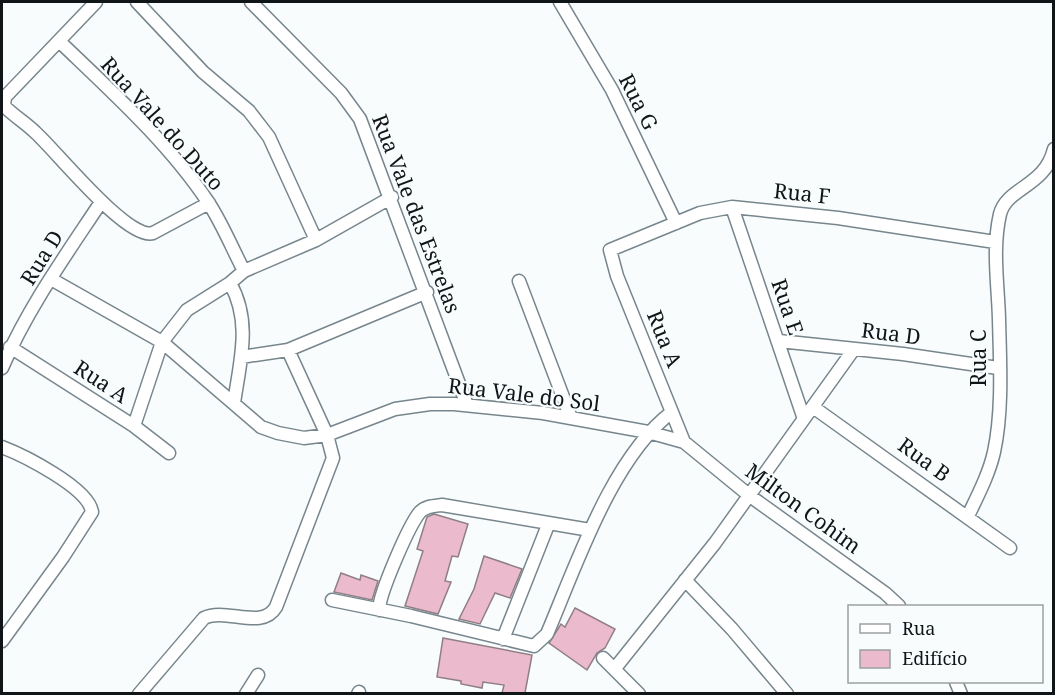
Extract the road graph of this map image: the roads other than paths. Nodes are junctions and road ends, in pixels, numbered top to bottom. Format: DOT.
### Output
graph roads {
  1 [pos="96,2"];
  2 [pos="137,2"];
  3 [pos="251,2"];
  4 [pos="560,2"];
  5 [pos="59,42"];
  6 [pos="3,103"];
  7 [pos="1053,149"];
  8 [pos="392,197"];
  9 [pos="101,202"];
  10 [pos="209,203"];
  11 [pos="732,207"];
  12 [pos="676,223"];
  13 [pos="316,240"];
  14 [pos="995,242"];
  15 [pos="610,250"];
  16 [pos="244,270"];
  17 [pos="51,279"];
  18 [pos="519,281"];
  19 [pos="230,283"];
  20 [pos="427,292"];
  21 [pos="778,341"];
  22 [pos="162,342"];
  23 [pos="10,347"];
  24 [pos="854,349"];
  25 [pos="288,350"];
  26 [pos="241,357"];
  27 [pos="2,368"];
  28 [pos="998,368"];
  29 [pos="234,403"];
  30 [pos="467,405"];
  31 [pos="813,407"];
  32 [pos="672,412"];
  33 [pos="571,418"];
  34 [pos="804,419"];
  35 [pos="134,426"];
  36 [pos="648,432"];
  37 [pos="327,435"];
  38 [pos="684,442"];
  39 [pos="2,447"];
  40 [pos="169,453"];
  41 [pos="750,496"];
  42 [pos="968,516"];
  43 [pos="548,525"];
  44 [pos="590,530"];
  45 [pos="1010,548"];
  46 [pos="685,580"];
  47 [pos="332,600"];
  48 [pos="898,605"];
  49 [pos="379,610"];
  50 [pos="503,639"];
  51 [pos="2,641"];
  52 [pos="603,658"];
  53 [pos="616,667"];
  54 [pos="258,675"];
  55 [pos="139,693"];
  56 [pos="246,693"];
  57 [pos="639,693"];
  58 [pos="787,693"];
  1 -- 5 [label="street"];
  2 -- 13 [label="street"];
  3 -- 8 [label="street, Rua Vale das Estrelas"];
  4 -- 12 [label="street, Rua G"];
  5 -- 6 [label="street"];
  5 -- 10 [label="street, Rua Vale do Duto"];
  6 -- 9 [label="street"];
  7 -- 14 [label="street, Rua C"];
  8 -- 13 [label="street"];
  8 -- 20 [label="street, Rua Vale das Estrelas"];
  9 -- 10 [label="street"];
  9 -- 17 [label="street, Rua D"];
  10 -- 16 [label="street, Rua Vale do Duto"];
  11 -- 12 [label="street, Rua F"];
  11 -- 14 [label="street, Rua F"];
  11 -- 21 [label="street, Rua E"];
  12 -- 15 [label="street, Rua F"];
  13 -- 16 [label="street"];
  14 -- 28 [label="street, Rua C"];
  15 -- 32 [label="street, Rua A"];
  16 -- 19 [label="street"];
  17 -- 22 [label="street"];
  17 -- 23 [label="street, Rua D"];
  18 -- 33 [label="street"];
  19 -- 22 [label="street"];
  19 -- 26 [label="street"];
  20 -- 25 [label="street"];
  20 -- 30 [label="street, Rua Vale das Estrelas"];
  21 -- 24 [label="street, Rua D"];
  21 -- 34 [label="street, Rua E"];
  22 -- 29 [label="street, Rua Vale do Sol"];
  22 -- 35 [label="street"];
  23 -- 27 [label="street, Rua D"];
  23 -- 35 [label="street, Rua A"];
  24 -- 28 [label="street, Rua D"];
  24 -- 31 [label="street"];
  25 -- 26 [label="street"];
  25 -- 37 [label="street"];
  26 -- 29 [label="street"];
  28 -- 42 [label="street, Rua C"];
  29 -- 37 [label="street, Rua Vale do Sol"];
  30 -- 33 [label="street, Rua Vale do Sol"];
  30 -- 37 [label="street, Rua Vale do Sol"];
  31 -- 34 [label="street"];
  31 -- 42 [label="street, Rua B"];
  32 -- 36 [label="street"];
  32 -- 38 [label="street, Rua A"];
  33 -- 36 [label="street, Rua Vale do Sol"];
  34 -- 41 [label="street"];
  35 -- 40 [label="street, Rua A"];
  36 -- 38 [label="street, Rua Vale do Sol"];
  36 -- 44 [label="street"];
  37 -- 55 [label="street"];
  38 -- 41 [label="street, Milton Cohim"];
  39 -- 51 [label="street"];
  41 -- 46 [label="street"];
  41 -- 48 [label="street, Milton Cohim"];
  42 -- 45 [label="street, Rua B"];
  43 -- 44 [label="street"];
  43 -- 49 [label="street"];
  43 -- 50 [label="street"];
  44 -- 50 [label="street"];
  46 -- 53 [label="street"];
  46 -- 58 [label="street"];
  47 -- 49 [label="street"];
  49 -- 50 [label="street"];
  52 -- 53 [label="street"];
  53 -- 57 [label="street"];
  54 -- 56 [label="street"];
}
